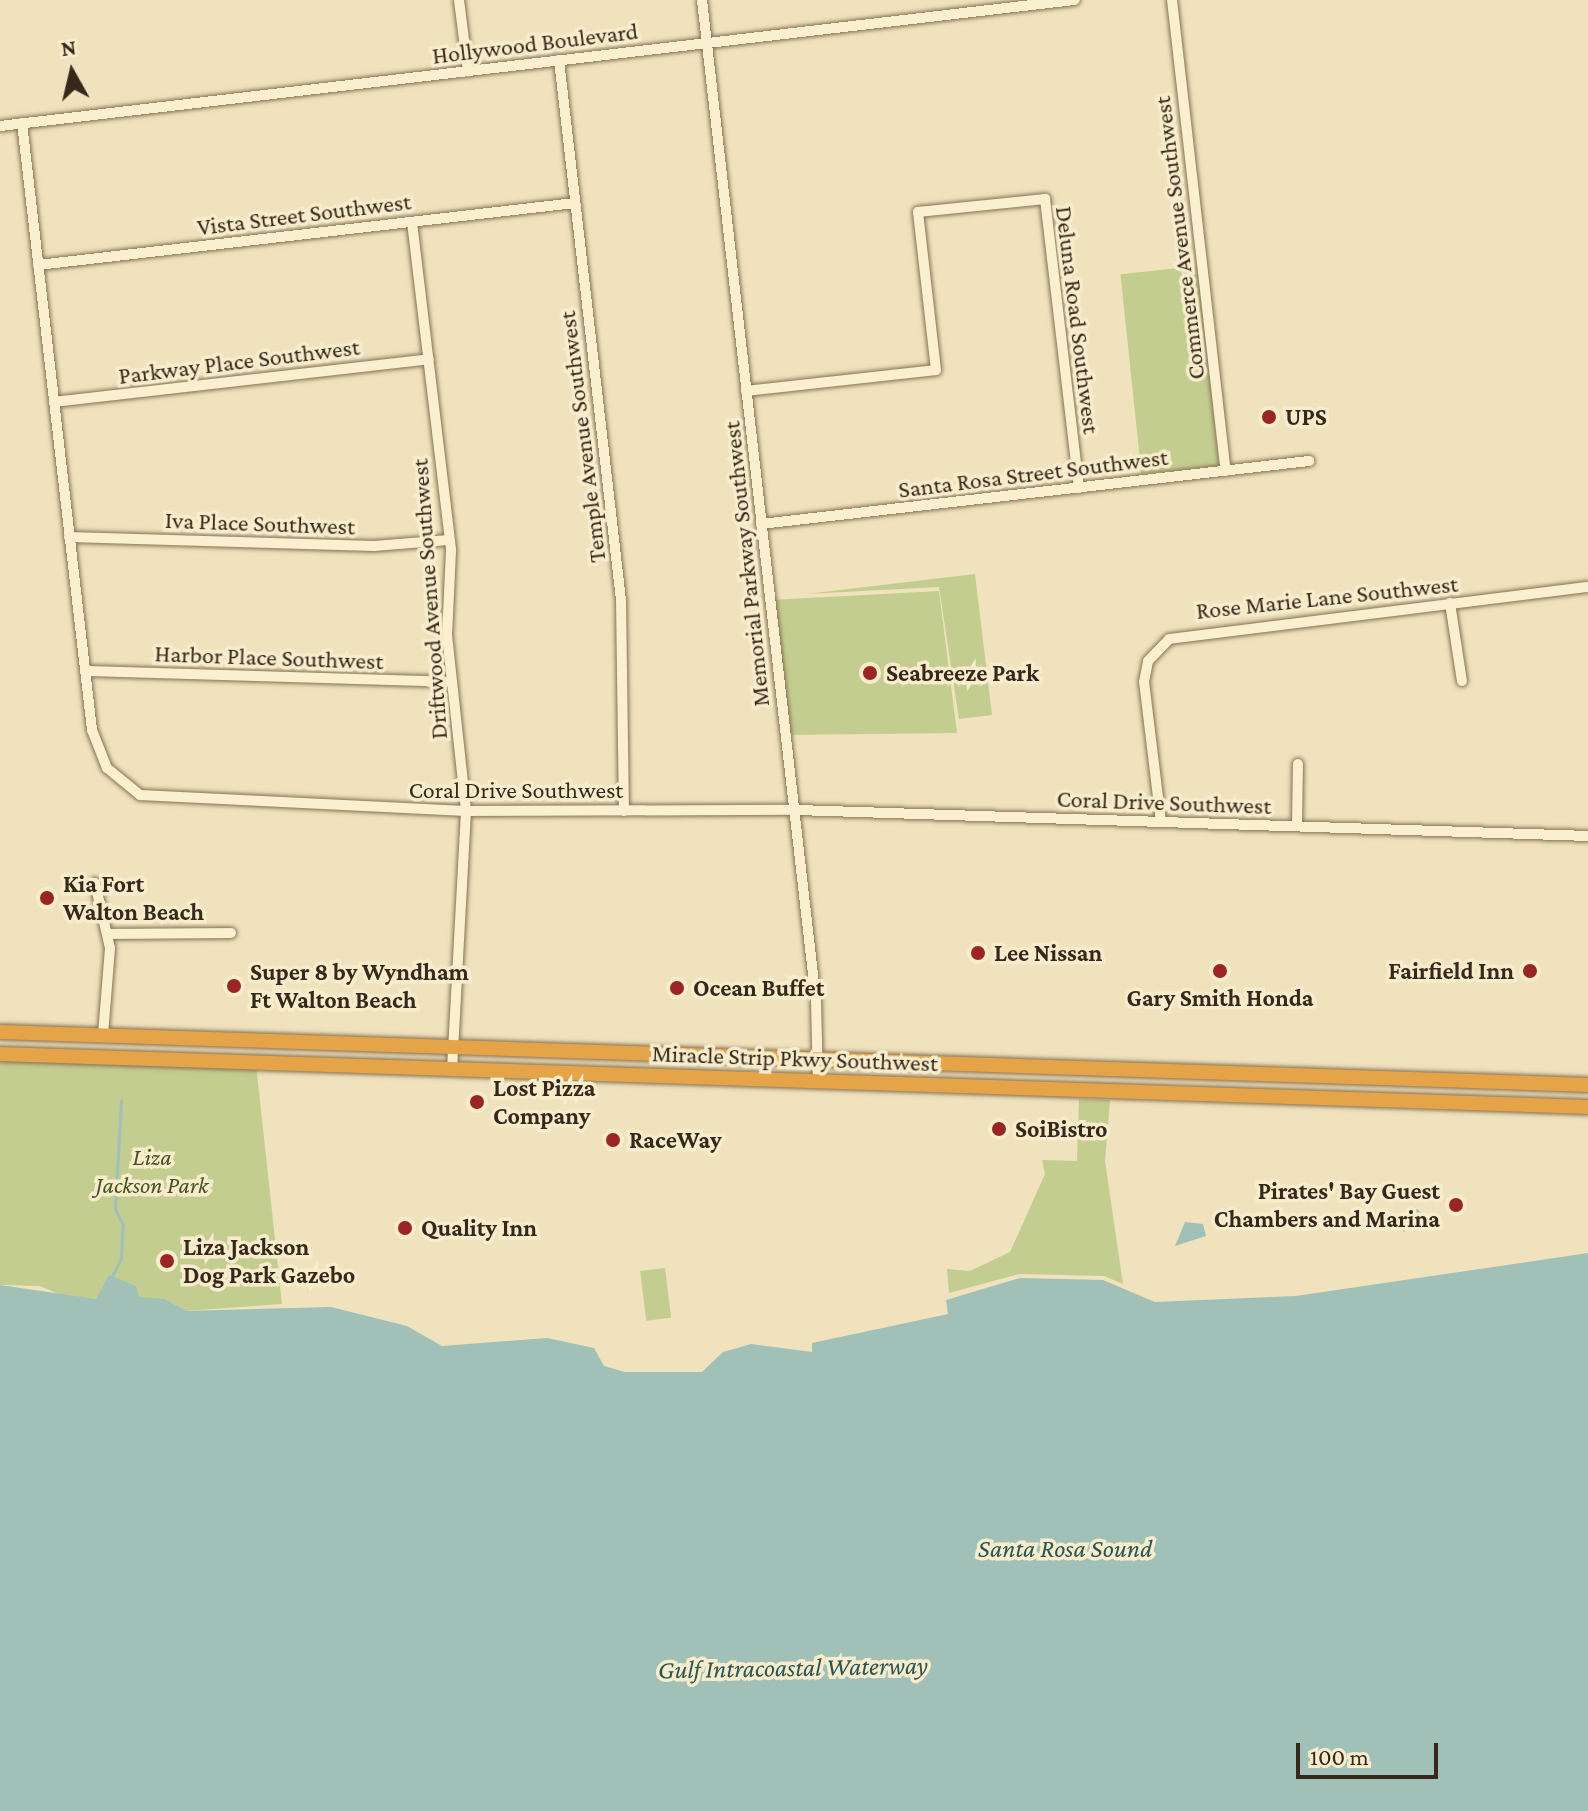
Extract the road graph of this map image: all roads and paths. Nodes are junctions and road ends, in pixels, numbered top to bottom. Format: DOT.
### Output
graph roads {
  1 [pos="459,0"];
  2 [pos="702,0"];
  3 [pos="1075,0"];
  4 [pos="1172,0"];
  5 [pos="708,43"];
  6 [pos="559,60"];
  7 [pos="468,71"];
  8 [pos="22,123"];
  9 [pos="0,126"];
  10 [pos="575,203"];
  11 [pos="412,222"];
  12 [pos="38,265"];
  13 [pos="429,359"];
  14 [pos="746,391"];
  15 [pos="54,402"];
  16 [pos="1309,461"];
  17 [pos="1226,471"];
  18 [pos="1079,488"];
  19 [pos="761,524"];
  20 [pos="69,537"];
  21 [pos="449,540"];
  22 [pos="1588,587"];
  23 [pos="1450,603"];
  24 [pos="85,671"];
  25 [pos="1462,681"];
  26 [pos="452,682"];
  27 [pos="1298,764"];
  28 [pos="794,810"];
  29 [pos="466,811"];
  30 [pos="624,811"];
  31 [pos="1161,822"];
  32 [pos="1297,826"];
  33 [pos="1588,836"];
  34 [pos="95,883"];
  35 [pos="231,933"];
  36 [pos="108,934"];
  37 [pos="0,1032"];
  38 [pos="103,1035"];
  39 [pos="454,1047"];
  40 [pos="0,1054"];
  41 [pos="819,1059"];
  42 [pos="452,1070"];
  43 [pos="818,1081"];
  44 [pos="1588,1085"];
  45 [pos="1588,1107"];
  1 -- 7 [label="street"];
  2 -- 5 [label="street, Memorial Parkway Southwest"];
  3 -- 5 [label="street, Hollywood Boulevard"];
  4 -- 17 [label="street, Commerce Avenue Southwest"];
  5 -- 6 [label="street, Hollywood Boulevard"];
  5 -- 14 [label="street, Memorial Parkway Southwest"];
  6 -- 7 [label="street, Hollywood Boulevard"];
  6 -- 10 [label="street, Temple Avenue Southwest"];
  7 -- 8 [label="street, Hollywood Boulevard"];
  8 -- 9 [label="street, Hollywood Boulevard"];
  8 -- 12 [label="street, Coral Drive Southwest"];
  10 -- 11 [label="street, Vista Street Southwest"];
  10 -- 30 [label="street, Temple Avenue Southwest"];
  11 -- 12 [label="street, Vista Street Southwest"];
  11 -- 13 [label="street, Driftwood Avenue Southwest"];
  12 -- 15 [label="street, Coral Drive Southwest"];
  13 -- 15 [label="street, Parkway Place Southwest"];
  13 -- 21 [label="street, Driftwood Avenue Southwest"];
  14 -- 18 [label="street, Deluna Road Southwest"];
  14 -- 19 [label="street, Memorial Parkway Southwest"];
  15 -- 20 [label="street, Coral Drive Southwest"];
  16 -- 17 [label="street, Santa Rosa Street Southwest"];
  17 -- 18 [label="street, Santa Rosa Street Southwest"];
  18 -- 19 [label="street, Santa Rosa Street Southwest"];
  19 -- 28 [label="street, Memorial Parkway Southwest"];
  20 -- 21 [label="street, Iva Place Southwest"];
  20 -- 24 [label="street, Coral Drive Southwest"];
  21 -- 26 [label="street, Driftwood Avenue Southwest"];
  22 -- 23 [label="street, Rose Marie Lane Southwest"];
  23 -- 25 [label="street"];
  23 -- 31 [label="street, Rose Marie Lane Southwest"];
  24 -- 26 [label="street, Harbor Place Southwest"];
  24 -- 29 [label="street, Coral Drive Southwest"];
  26 -- 29 [label="street, Driftwood Avenue Southwest"];
  27 -- 32 [label="street"];
  28 -- 30 [label="street, Coral Drive Southwest"];
  28 -- 31 [label="street, Coral Drive Southwest"];
  28 -- 41 [label="street, Memorial Parkway Southwest"];
  29 -- 30 [label="street, Coral Drive Southwest"];
  29 -- 39 [label="street, Driftwood Avenue Southwest"];
  31 -- 32 [label="street, Coral Drive Southwest"];
  32 -- 33 [label="street, Coral Drive Southwest"];
  34 -- 36 [label="street"];
  35 -- 36 [label="street"];
  36 -- 38 [label="street"];
  37 -- 38 [label="highway, Miracle Strip Pkwy Southwest"];
  38 -- 39 [label="highway, Miracle Strip Pkwy Southwest"];
  39 -- 41 [label="highway, Miracle Strip Pkwy Southwest"];
  39 -- 42 [label="street, Driftwood Avenue Southwest"];
  40 -- 42 [label="highway, Miracle Strip Pkwy Southwest"];
  41 -- 43 [label="street, Memorial Parkway Southwest"];
  41 -- 44 [label="highway, Miracle Strip Pkwy Southwest"];
  42 -- 43 [label="highway, Miracle Strip Pkwy Southwest"];
  43 -- 45 [label="highway, Miracle Strip Pkwy Southwest"];
}
